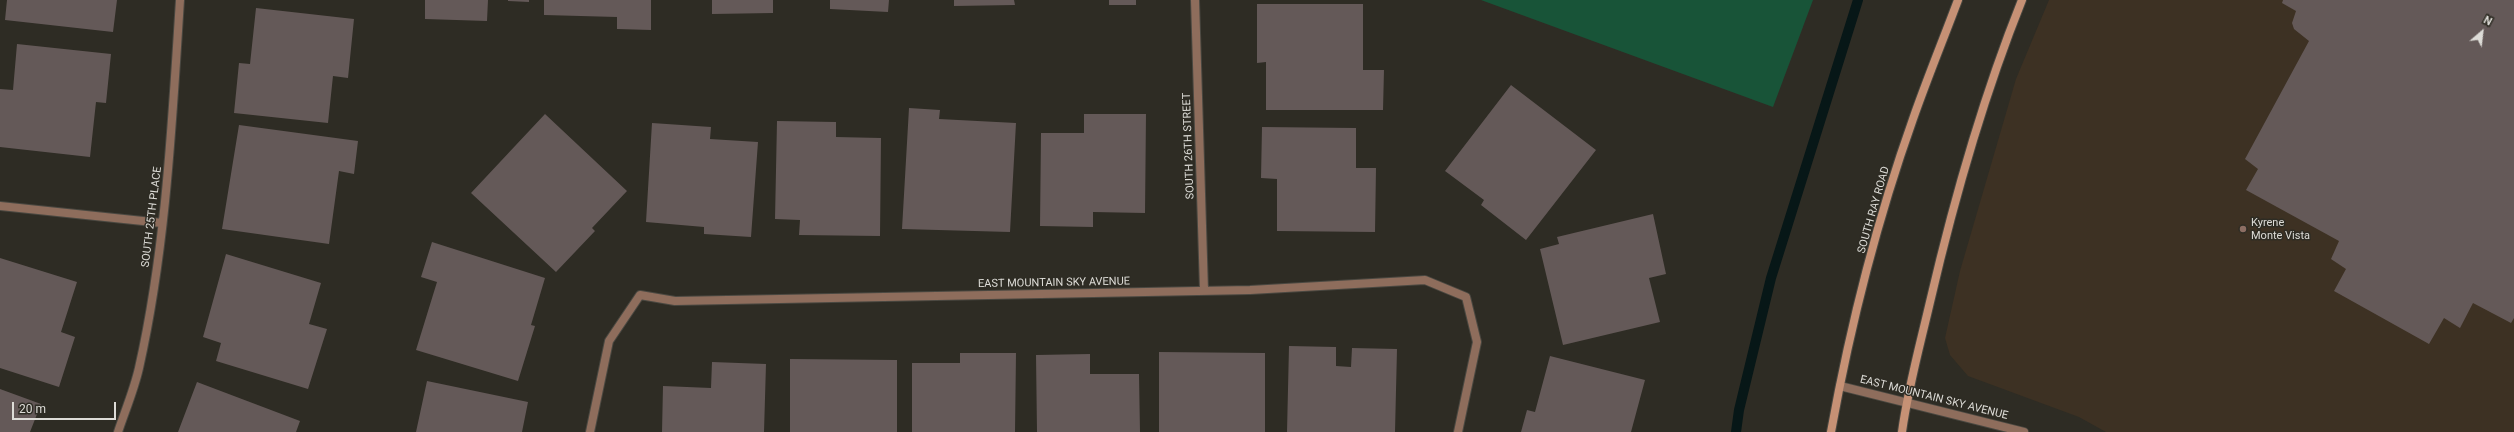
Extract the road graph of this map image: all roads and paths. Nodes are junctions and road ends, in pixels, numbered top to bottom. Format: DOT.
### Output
graph roads {
  1 [pos="180,0"];
  2 [pos="1195,0"];
  3 [pos="1958,0"];
  4 [pos="2022,0"];
  5 [pos="0,206"];
  6 [pos="162,223"];
  7 [pos="1204,290"];
  8 [pos="1840,386"];
  9 [pos="1906,403"];
  10 [pos="118,432"];
  11 [pos="590,432"];
  12 [pos="1458,432"];
  13 [pos="1831,432"];
  14 [pos="1902,432"];
  15 [pos="2024,432"];
  1 -- 6 [label="street, SOUTH 25TH PLACE"];
  2 -- 7 [label="street, SOUTH 26TH STREET"];
  3 -- 8 [label="main road, SOUTH RAY ROAD"];
  4 -- 9 [label="main road"];
  5 -- 6 [label="street"];
  6 -- 10 [label="street, SOUTH 25TH PLACE"];
  7 -- 11 [label="street, EAST MOUNTAIN SKY AVENUE"];
  7 -- 12 [label="street, EAST MOUNTAIN SKY AVENUE"];
  8 -- 9 [label="street, EAST MOUNTAIN SKY AVENUE"];
  8 -- 13 [label="main road, SOUTH RAY ROAD"];
  9 -- 14 [label="main road"];
  9 -- 15 [label="street, EAST MOUNTAIN SKY AVENUE"];
}
